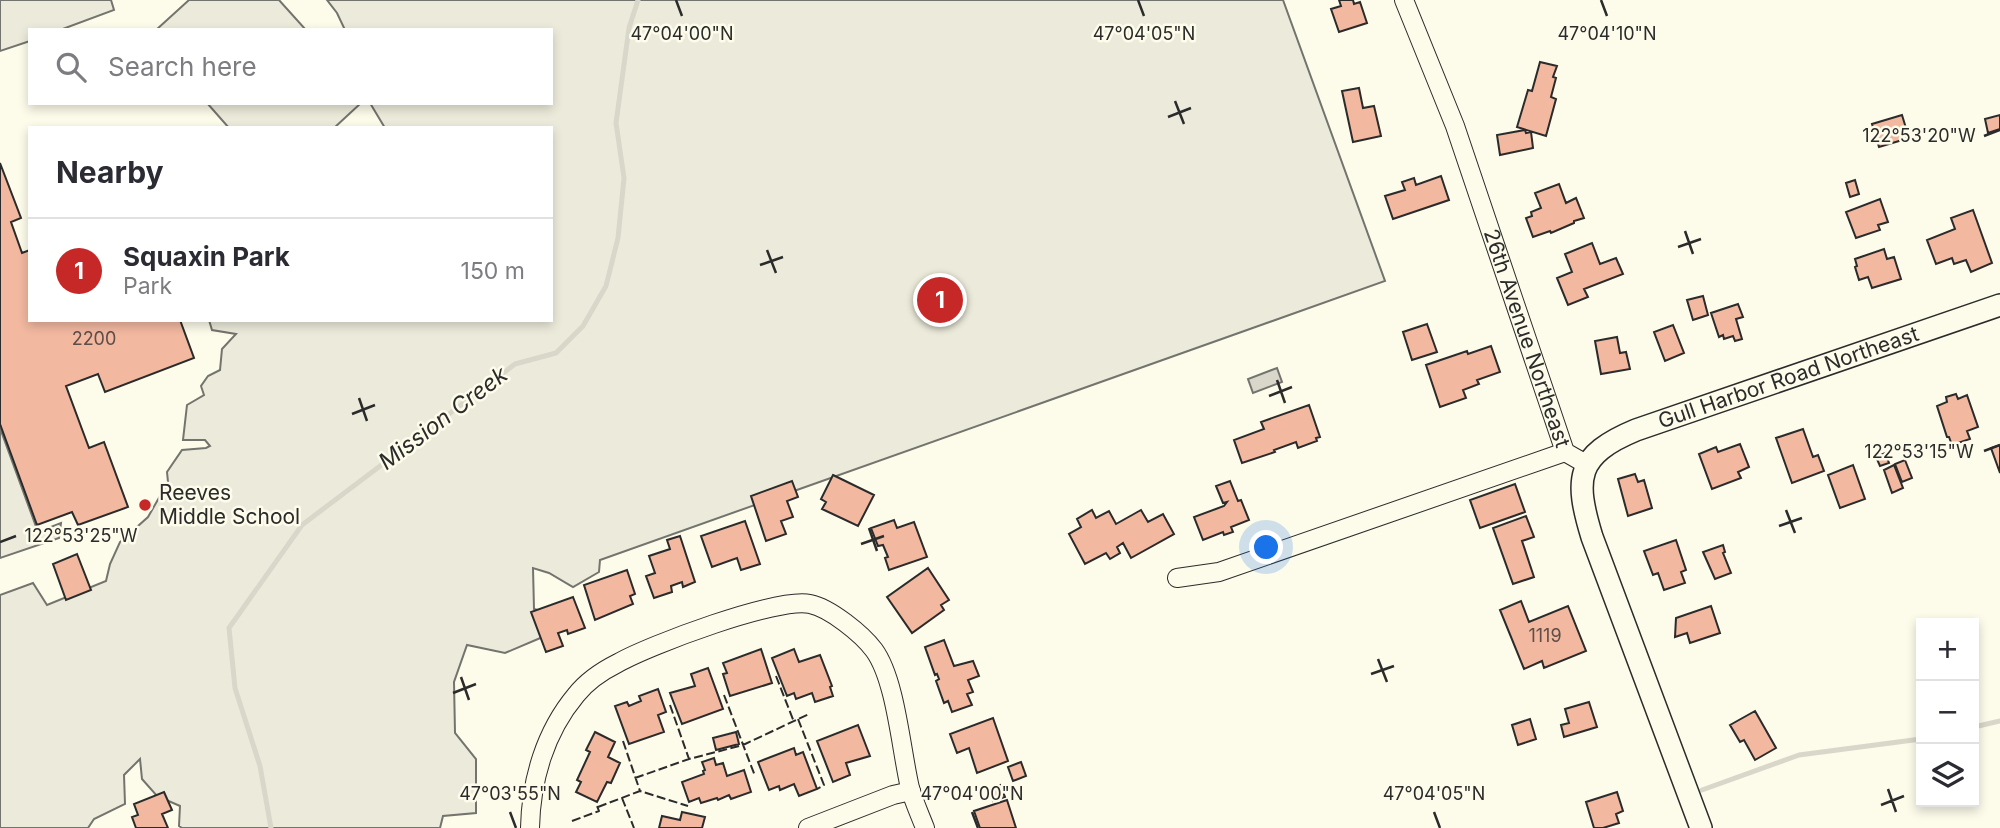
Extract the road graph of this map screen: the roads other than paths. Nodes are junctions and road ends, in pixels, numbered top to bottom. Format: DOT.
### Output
graph roads {
  1 [pos="1404,0"];
  2 [pos="2000,305"];
  3 [pos="1565,452"];
  4 [pos="1586,464"];
  5 [pos="1177,578"];
  6 [pos="911,790"];
  7 [pos="530,828"];
  8 [pos="808,828"];
  9 [pos="925,828"];
  10 [pos="1701,828"];
  1 -- 3 [label="street, 26th Avenue Northeast"];
  2 -- 4 [label="street, Gull Harbor Road Northeast"];
  3 -- 4 [label="street, 26th Avenue Northeast"];
  3 -- 5 [label="street"];
  4 -- 10 [label="street, 26th Avenue Northeast"];
  6 -- 7 [label="street"];
  6 -- 8 [label="street"];
  6 -- 9 [label="street"];
}
